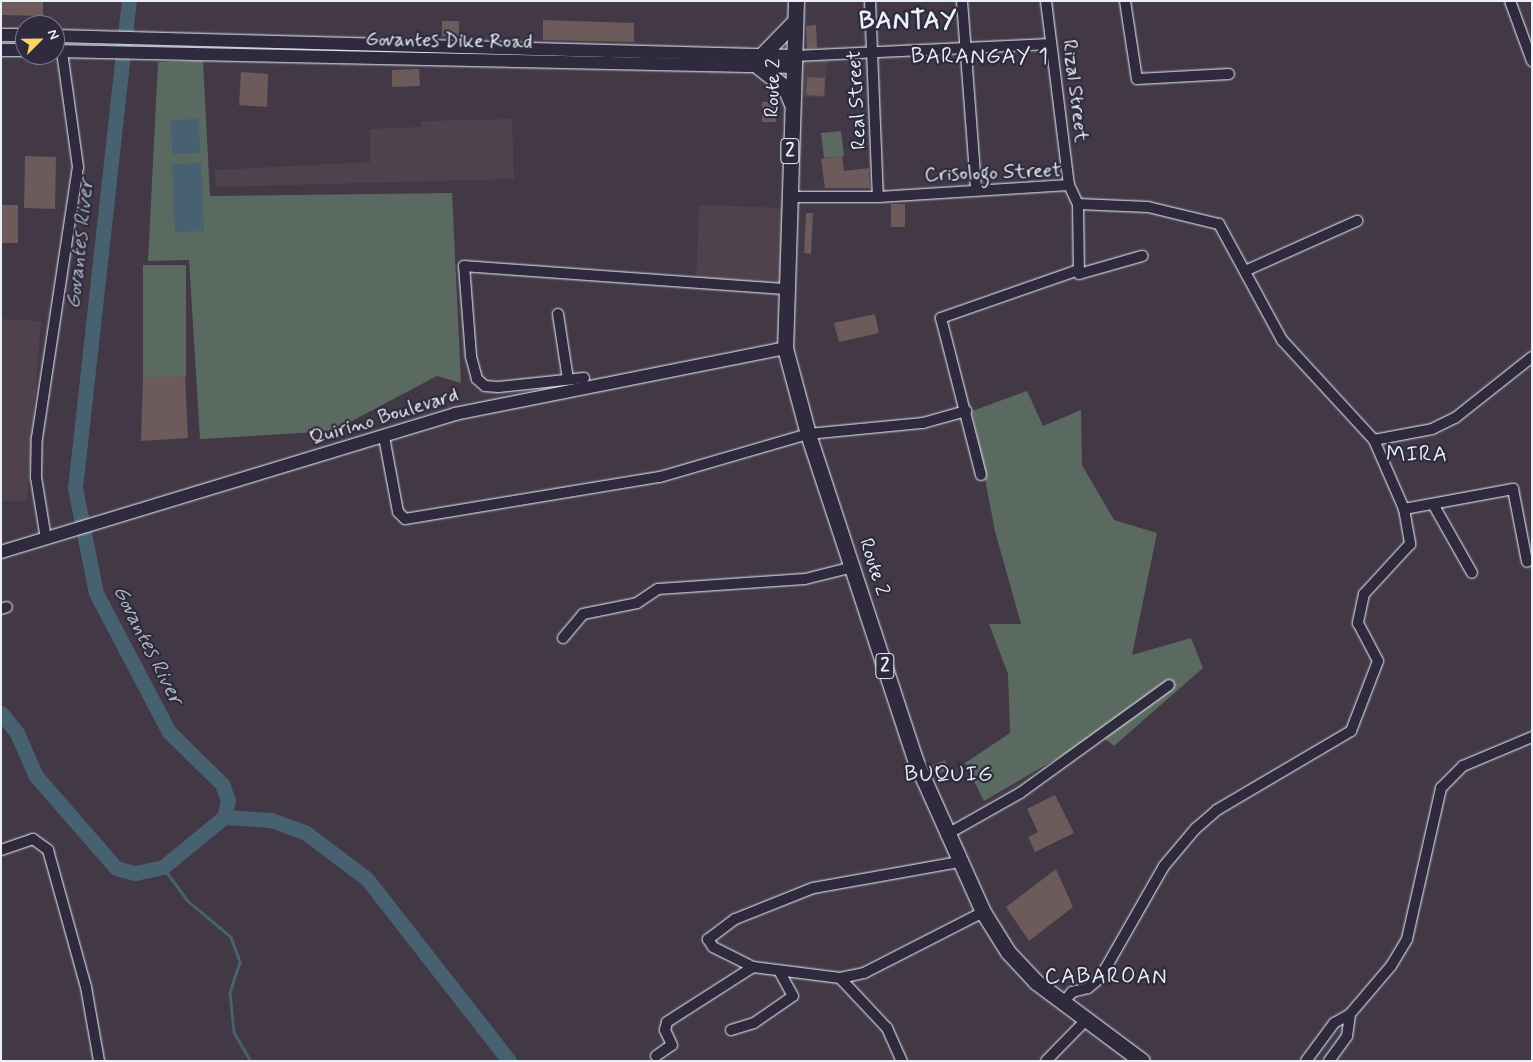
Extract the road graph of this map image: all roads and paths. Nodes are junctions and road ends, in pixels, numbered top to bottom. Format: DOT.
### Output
graph roads {
  1 [pos="796,1"];
  2 [pos="870,1"];
  3 [pos="962,1"];
  4 [pos="1046,1"];
  5 [pos="1124,1"];
  6 [pos="1510,1"];
  7 [pos="795,21"];
  8 [pos="1,35"];
  9 [pos="15,35"];
  10 [pos="65,38"];
  11 [pos="99,44"];
  12 [pos="1051,44"];
  13 [pos="966,48"];
  14 [pos="1,50"];
  15 [pos="15,50"];
  16 [pos="65,50"];
  17 [pos="872,54"];
  18 [pos="1532,61"];
  19 [pos="760,62"];
  20 [pos="794,62"];
  21 [pos="60,65"];
  22 [pos="1229,74"];
  23 [pos="792,106"];
  24 [pos="1069,185"];
  25 [pos="976,188"];
  26 [pos="788,197"];
  27 [pos="878,197"];
  28 [pos="1078,204"];
  29 [pos="1357,221"];
  30 [pos="1142,256"];
  31 [pos="1078,271"];
  32 [pos="1245,271"];
  33 [pos="786,289"];
  34 [pos="558,314"];
  35 [pos="785,348"];
  36 [pos="1532,357"];
  37 [pos="584,378"];
  38 [pos="568,379"];
  39 [pos="966,411"];
  40 [pos="808,434"];
  41 [pos="384,437"];
  42 [pos="1374,440"];
  43 [pos="981,475"];
  44 [pos="1433,504"];
  45 [pos="1404,509"];
  46 [pos="46,539"];
  47 [pos="1,552"];
  48 [pos="1527,562"];
  49 [pos="853,567"];
  50 [pos="1472,573"];
  51 [pos="563,638"];
  52 [pos="1169,685"];
  53 [pos="1532,737"];
  54 [pos="946,835"];
  55 [pos="1,850"];
  56 [pos="959,862"];
  57 [pos="983,912"];
  58 [pos="753,967"];
  59 [pos="781,974"];
  60 [pos="840,978"];
  61 [pos="1063,1003"];
  62 [pos="1350,1014"];
  63 [pos="1086,1020"];
  64 [pos="731,1030"];
  65 [pos="656,1056"];
  66 [pos="99,1061"];
  67 [pos="902,1061"];
  68 [pos="1046,1061"];
  69 [pos="1142,1061"];
  70 [pos="1306,1061"];
  71 [pos="1329,1061"];
  1 -- 7 [label="highway, Route 2 / 2"];
  2 -- 17 [label="street, Real Street"];
  3 -- 13 [label="street"];
  4 -- 12 [label="street, Rizal Street"];
  5 -- 22 [label="street"];
  6 -- 18 [label="street"];
  7 -- 19 [label="highway"];
  7 -- 20 [label="highway, Route 2 / 2"];
  8 -- 9 [label="main road"];
  10 -- 11 [label="main road"];
  11 -- 16 [label="main road"];
  11 -- 19 [label="main road, Govantes Dike Road"];
  12 -- 13 [label="street"];
  12 -- 24 [label="street, Rizal Street"];
  13 -- 17 [label="street"];
  13 -- 25 [label="street"];
  14 -- 15 [label="main road"];
  17 -- 20 [label="street"];
  17 -- 27 [label="street, Real Street"];
  19 -- 20 [label="main road, Govantes Dike Road"];
  19 -- 23 [label="highway"];
  20 -- 23 [label="highway, Route 2 / 2"];
  21 -- 46 [label="street"];
  23 -- 26 [label="highway, Route 2 / 2"];
  24 -- 25 [label="street, Crisologo Street"];
  24 -- 28 [label="street, Crisologo Street"];
  25 -- 27 [label="street, Crisologo Street"];
  26 -- 27 [label="street, Crisologo Street"];
  26 -- 33 [label="highway, Route 2 / 2"];
  28 -- 31 [label="street"];
  28 -- 32 [label="street, Crisologo Street"];
  29 -- 32 [label="street"];
  30 -- 31 [label="street"];
  31 -- 39 [label="street"];
  32 -- 42 [label="street, Crisologo Street"];
  33 -- 35 [label="highway, Route 2 / 2"];
  33 -- 38 [label="street"];
  34 -- 38 [label="street"];
  35 -- 40 [label="highway, Route 2 / 2"];
  35 -- 41 [label="main road, Quirino Boulevard"];
  36 -- 42 [label="street"];
  37 -- 38 [label="street"];
  39 -- 40 [label="street"];
  39 -- 43 [label="street"];
  40 -- 41 [label="street"];
  40 -- 49 [label="highway, Route 2 / 2"];
  41 -- 46 [label="main road, Quirino Boulevard"];
  42 -- 45 [label="street, Crisologo Street"];
  44 -- 45 [label="street"];
  44 -- 48 [label="street"];
  44 -- 50 [label="street"];
  45 -- 61 [label="street, Crisologo Street"];
  46 -- 47 [label="main road, Quirino Boulevard"];
  49 -- 51 [label="street"];
  49 -- 54 [label="highway, Route 2 / 2"];
  52 -- 54 [label="street"];
  53 -- 62 [label="street"];
  54 -- 56 [label="highway, Route 2 / 2"];
  55 -- 66 [label="street"];
  56 -- 57 [label="highway, Route 2 / 2"];
  56 -- 58 [label="street"];
  57 -- 60 [label="street"];
  57 -- 61 [label="highway, Route 2 / 2"];
  58 -- 59 [label="street"];
  58 -- 65 [label="street"];
  59 -- 60 [label="street"];
  59 -- 64 [label="street"];
  60 -- 67 [label="street"];
  61 -- 63 [label="highway, Route 2 / 2"];
  62 -- 70 [label="street"];
  62 -- 71 [label="street"];
  63 -- 68 [label="street"];
  63 -- 69 [label="highway, Route 2 / 2"];
}
